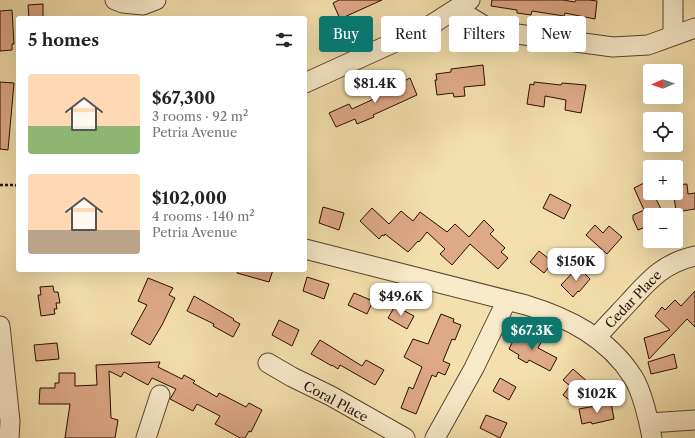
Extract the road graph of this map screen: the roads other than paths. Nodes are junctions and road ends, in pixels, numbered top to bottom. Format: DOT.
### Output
graph roads {
  1 [pos="115,0"];
  2 [pos="156,0"];
  3 [pos="673,0"];
  4 [pos="464,5"];
  5 [pos="695,28"];
  6 [pos="673,36"];
  7 [pos="307,82"];
  8 [pos="307,250"];
  9 [pos="695,256"];
  10 [pos="507,300"];
  11 [pos="0,326"];
  12 [pos="596,338"];
  13 [pos="2,361"];
  14 [pos="268,363"];
  15 [pos="160,395"];
  16 [pos="163,414"];
  17 [pos="695,420"];
  18 [pos="651,431"];
  19 [pos="8,438"];
  20 [pos="146,438"];
  21 [pos="155,438"];
  22 [pos="405,438"];
  23 [pos="435,438"];
  1 -- 2 [label="street"];
  3 -- 6 [label="street"];
  4 -- 6 [label="street"];
  4 -- 7 [label="street"];
  5 -- 6 [label="street"];
  8 -- 10 [label="street"];
  9 -- 12 [label="street, Cedar Place"];
  10 -- 12 [label="street"];
  10 -- 23 [label="street"];
  11 -- 13 [label="street"];
  12 -- 18 [label="street"];
  13 -- 19 [label="street"];
  14 -- 22 [label="street, Coral Place"];
  15 -- 20 [label="street"];
  16 -- 21 [label="street"];
  17 -- 18 [label="street"];
}
